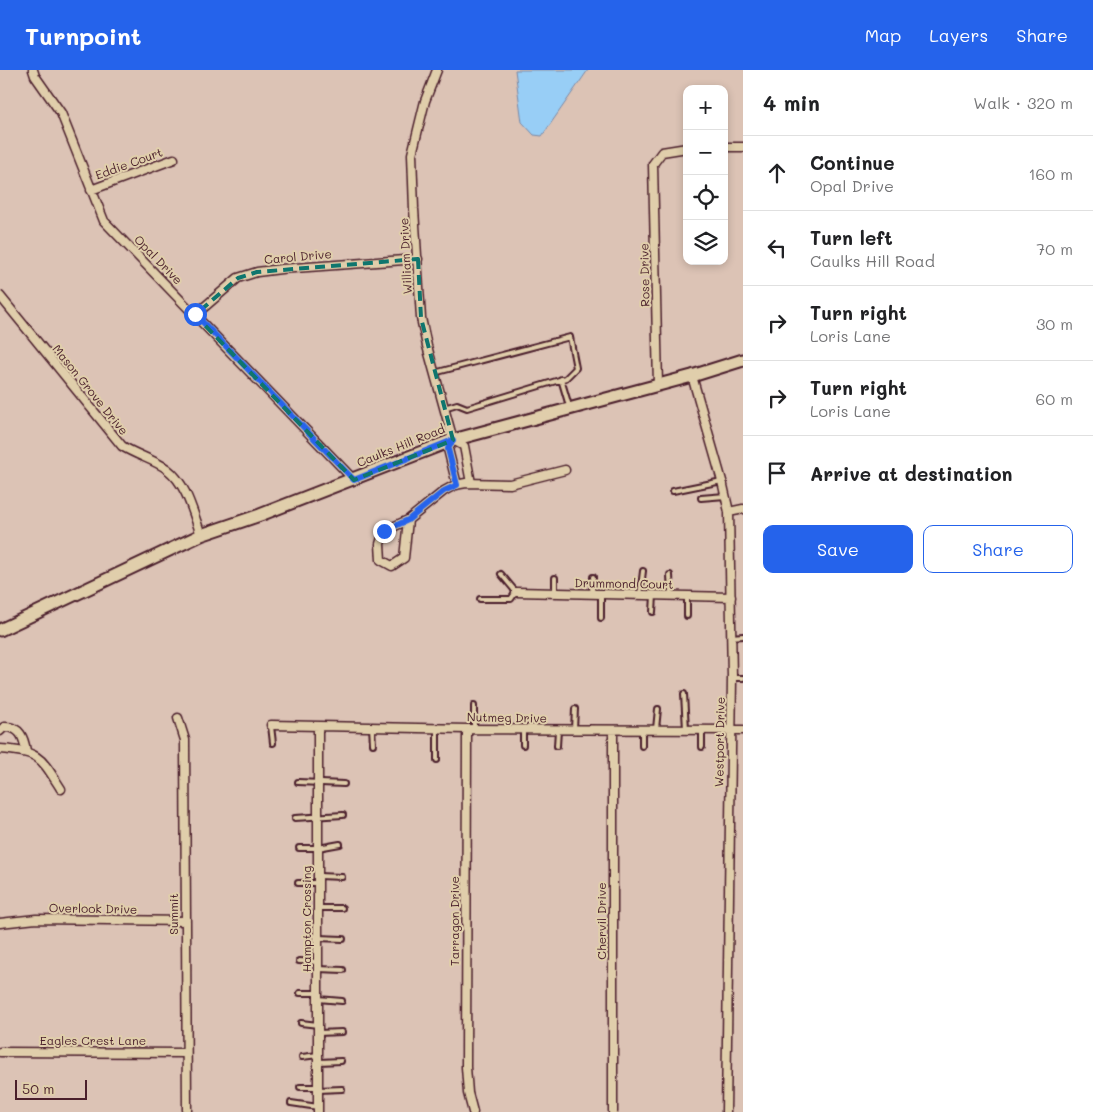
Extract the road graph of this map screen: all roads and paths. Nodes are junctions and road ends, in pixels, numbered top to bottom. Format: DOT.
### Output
graph roads {
  1 [pos="33,70"];
  2 [pos="437,70"];
  3 [pos="743,147"];
  4 [pos="728,148"];
  5 [pos="683,149"];
  6 [pos="174,160"];
  7 [pos="91,190"];
  8 [pos="418,260"];
  9 [pos="0,296"];
  10 [pos="7,306"];
  11 [pos="0,310"];
  12 [pos="195,314"];
  13 [pos="743,360"];
  14 [pos="434,373"];
  15 [pos="692,376"];
  16 [pos="561,379"];
  17 [pos="658,385"];
  18 [pos="444,408"];
  19 [pos="569,408"];
  20 [pos="453,440"];
  21 [pos="565,470"];
  22 [pos="354,480"];
  23 [pos="722,481"];
  24 [pos="471,483"];
  25 [pos="457,485"];
  26 [pos="673,491"];
  27 [pos="725,496"];
  28 [pos="701,498"];
  29 [pos="743,509"];
  30 [pos="728,512"];
  31 [pos="408,520"];
  32 [pos="202,535"];
  33 [pos="643,571"];
  34 [pos="501,574"];
  35 [pos="670,575"];
  36 [pos="593,577"];
  37 [pos="555,578"];
  38 [pos="516,592"];
  39 [pos="555,594"];
  40 [pos="592,594"];
  41 [pos="601,594"];
  42 [pos="640,595"];
  43 [pos="654,595"];
  44 [pos="671,596"];
  45 [pos="687,596"];
  46 [pos="731,597"];
  47 [pos="480,599"];
  48 [pos="653,612"];
  49 [pos="687,616"];
  50 [pos="601,618"];
  51 [pos="0,630"];
  52 [pos="743,636"];
  53 [pos="731,637"];
  54 [pos="732,678"];
  55 [pos="743,678"];
  56 [pos="684,694"];
  57 [pos="474,706"];
  58 [pos="574,709"];
  59 [pos="658,709"];
  60 [pos="178,718"];
  61 [pos="271,725"];
  62 [pos="318,727"];
  63 [pos="372,727"];
  64 [pos="437,728"];
  65 [pos="471,729"];
  66 [pos="523,729"];
  67 [pos="558,730"];
  68 [pos="574,730"];
  69 [pos="613,730"];
  70 [pos="642,730"];
  71 [pos="686,730"];
  72 [pos="731,730"];
  73 [pos="743,730"];
  74 [pos="0,731"];
  75 [pos="656,731"];
  76 [pos="702,731"];
  77 [pos="273,743"];
  78 [pos="373,744"];
  79 [pos="522,745"];
  80 [pos="557,746"];
  81 [pos="642,746"];
  82 [pos="702,748"];
  83 [pos="0,749"];
  84 [pos="26,752"];
  85 [pos="437,760"];
  86 [pos="298,782"];
  87 [pos="318,784"];
  88 [pos="344,784"];
  89 [pos="61,789"];
  90 [pos="343,814"];
  91 [pos="318,817"];
  92 [pos="295,818"];
  93 [pos="340,844"];
  94 [pos="299,848"];
  95 [pos="318,848"];
  96 [pos="342,877"];
  97 [pos="318,879"];
  98 [pos="298,883"];
  99 [pos="318,908"];
  100 [pos="342,908"];
  101 [pos="186,921"];
  102 [pos="0,924"];
  103 [pos="318,938"];
  104 [pos="343,939"];
  105 [pos="299,961"];
  106 [pos="318,965"];
  107 [pos="343,970"];
  108 [pos="300,993"];
  109 [pos="318,996"];
  110 [pos="342,1001"];
  111 [pos="301,1023"];
  112 [pos="318,1029"];
  113 [pos="342,1032"];
  114 [pos="0,1052"];
  115 [pos="186,1053"];
  116 [pos="302,1057"];
  117 [pos="318,1058"];
  118 [pos="341,1061"];
  119 [pos="300,1087"];
  120 [pos="318,1088"];
  121 [pos="342,1089"];
  122 [pos="291,1103"];
  123 [pos="318,1110"];
  124 [pos="188,1112"];
  125 [pos="473,1112"];
  126 [pos="613,1112"];
  127 [pos="726,1112"];
  1 -- 7 [label="street, Opal Drive"];
  2 -- 8 [label="street, William Drive"];
  3 -- 4 [label="street"];
  5 -- 17 [label="street, Rose Drive"];
  6 -- 7 [label="street, Eddie Court"];
  7 -- 12 [label="street, Opal Drive"];
  8 -- 12 [label="street, Carol Drive"];
  8 -- 14 [label="street, William Drive"];
  9 -- 10 [label="street, Mason Grove Drive"];
  10 -- 11 [label="street"];
  10 -- 32 [label="street, Mason Grove Drive"];
  12 -- 22 [label="street, Opal Drive"];
  13 -- 15 [label="main road, Caulks Hill Road"];
  14 -- 16 [label="lane"];
  14 -- 18 [label="street, William Drive"];
  15 -- 17 [label="main road, Caulks Hill Road"];
  15 -- 23 [label="street, Westport Drive"];
  16 -- 18 [label="lane"];
  16 -- 19 [label="lane"];
  17 -- 19 [label="main road, Caulks Hill Road"];
  18 -- 20 [label="street, William Drive"];
  19 -- 20 [label="main road, Caulks Hill Road"];
  20 -- 22 [label="main road, Caulks Hill Road"];
  20 -- 24 [label="street"];
  20 -- 25 [label="street"];
  21 -- 24 [label="street"];
  22 -- 32 [label="main road, Caulks Hill Road"];
  23 -- 26 [label="lane"];
  23 -- 27 [label="street, Westport Drive"];
  24 -- 25 [label="street"];
  25 -- 31 [label="street"];
  27 -- 28 [label="lane"];
  27 -- 30 [label="street, Westport Drive"];
  29 -- 30 [label="street"];
  30 -- 46 [label="street, Westport Drive"];
  31 -- 31 [label="street"];
  32 -- 51 [label="main road, Caulks Hill Road"];
  33 -- 42 [label="lane"];
  34 -- 38 [label="lane"];
  35 -- 44 [label="lane"];
  36 -- 40 [label="lane"];
  37 -- 39 [label="lane"];
  38 -- 39 [label="street, Drummond Court"];
  38 -- 47 [label="lane"];
  39 -- 40 [label="street, Drummond Court"];
  40 -- 41 [label="street, Drummond Court"];
  41 -- 42 [label="street, Drummond Court"];
  41 -- 50 [label="lane"];
  42 -- 43 [label="street, Drummond Court"];
  43 -- 44 [label="street, Drummond Court"];
  43 -- 48 [label="lane"];
  44 -- 45 [label="street, Drummond Court"];
  45 -- 46 [label="street, Drummond Court"];
  45 -- 49 [label="lane"];
  46 -- 53 [label="street, Westport Drive"];
  52 -- 53 [label="lane"];
  53 -- 54 [label="street, Westport Drive"];
  54 -- 55 [label="lane"];
  54 -- 72 [label="street, Westport Drive"];
  56 -- 71 [label="lane"];
  57 -- 65 [label="lane"];
  58 -- 68 [label="lane"];
  59 -- 75 [label="lane"];
  60 -- 101 [label="street, Summit"];
  61 -- 62 [label="street, Nutmeg Drive"];
  61 -- 77 [label="lane"];
  62 -- 63 [label="street, Nutmeg Drive"];
  62 -- 87 [label="street, Hampton Crossing"];
  63 -- 64 [label="street, Nutmeg Drive"];
  63 -- 78 [label="lane"];
  64 -- 65 [label="street, Nutmeg Drive"];
  64 -- 85 [label="lane"];
  65 -- 66 [label="street, Nutmeg Drive"];
  65 -- 125 [label="street, Tarragon Drive"];
  66 -- 67 [label="street, Nutmeg Drive"];
  66 -- 79 [label="lane"];
  67 -- 68 [label="street, Nutmeg Drive"];
  67 -- 80 [label="lane"];
  68 -- 69 [label="street, Nutmeg Drive"];
  69 -- 70 [label="street, Nutmeg Drive"];
  69 -- 126 [label="street, Chervil Drive"];
  70 -- 75 [label="street, Nutmeg Drive"];
  70 -- 81 [label="lane"];
  71 -- 75 [label="street, Nutmeg Drive"];
  71 -- 76 [label="street, Nutmeg Drive"];
  72 -- 73 [label="street, Nutmeg Drive"];
  72 -- 76 [label="street, Nutmeg Drive"];
  72 -- 127 [label="street, Westport Drive"];
  74 -- 84 [label="street"];
  76 -- 82 [label="lane"];
  83 -- 84 [label="street"];
  84 -- 89 [label="street"];
  86 -- 87 [label="lane"];
  87 -- 88 [label="lane"];
  87 -- 91 [label="street, Hampton Crossing"];
  90 -- 91 [label="lane"];
  91 -- 92 [label="lane"];
  91 -- 95 [label="street, Hampton Crossing"];
  93 -- 95 [label="lane"];
  94 -- 95 [label="lane"];
  95 -- 97 [label="street, Hampton Crossing"];
  96 -- 97 [label="lane"];
  97 -- 98 [label="lane"];
  97 -- 99 [label="street, Hampton Crossing"];
  99 -- 100 [label="lane"];
  99 -- 103 [label="street, Hampton Crossing"];
  101 -- 102 [label="street, Overlook Drive"];
  101 -- 115 [label="street, Summit"];
  103 -- 104 [label="lane"];
  103 -- 106 [label="street, Hampton Crossing"];
  105 -- 106 [label="lane"];
  106 -- 107 [label="lane"];
  106 -- 109 [label="street, Hampton Crossing"];
  108 -- 109 [label="lane"];
  109 -- 110 [label="lane"];
  109 -- 112 [label="street, Hampton Crossing"];
  111 -- 112 [label="lane"];
  112 -- 113 [label="lane"];
  112 -- 117 [label="street, Hampton Crossing"];
  114 -- 115 [label="street, Eagles Crest Lane"];
  115 -- 124 [label="street, Summit"];
  116 -- 117 [label="lane"];
  117 -- 118 [label="lane"];
  117 -- 120 [label="street, Hampton Crossing"];
  119 -- 120 [label="lane"];
  120 -- 121 [label="lane"];
  120 -- 123 [label="street, Hampton Crossing"];
  122 -- 123 [label="lane"];
}
